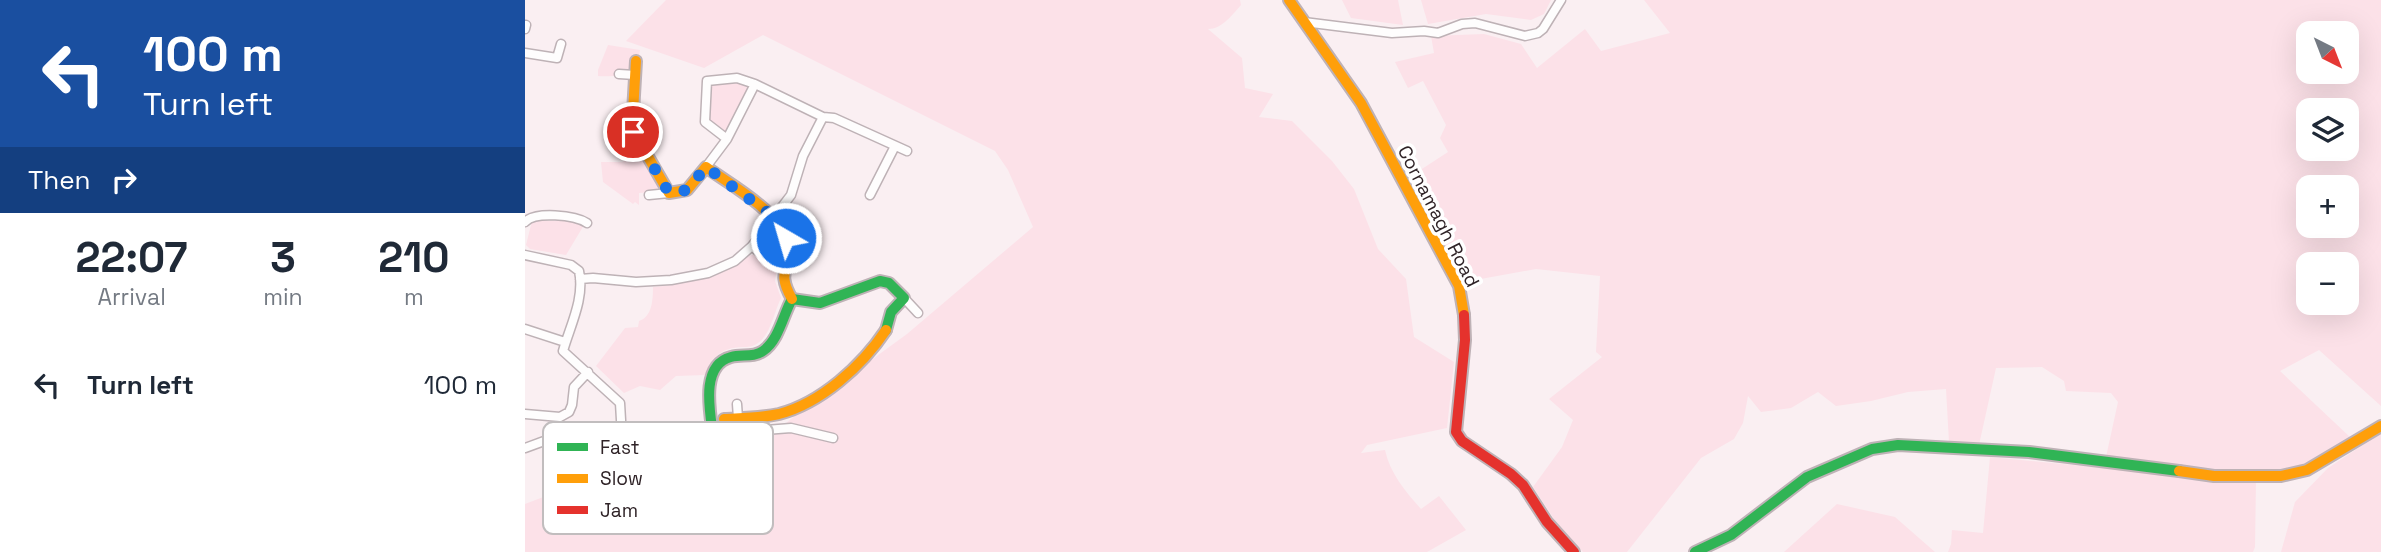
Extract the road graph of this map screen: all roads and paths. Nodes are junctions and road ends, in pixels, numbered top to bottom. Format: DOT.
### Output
graph roads {
  1 [pos="1289,0"];
  2 [pos="1561,0"];
  3 [pos="1304,22"];
  4 [pos="561,44"];
  5 [pos="525,53"];
  6 [pos="636,61"];
  7 [pos="619,74"];
  8 [pos="635,75"];
  9 [pos="755,85"];
  10 [pos="823,117"];
  11 [pos="727,139"];
  12 [pos="895,146"];
  13 [pos="907,151"];
  14 [pos="706,167"];
  15 [pos="669,193"];
  16 [pos="649,195"];
  17 [pos="870,195"];
  18 [pos="775,218"];
  19 [pos="525,222"];
  20 [pos="587,223"];
  21 [pos="752,246"];
  22 [pos="761,254"];
  23 [pos="525,256"];
  24 [pos="580,279"];
  25 [pos="904,298"];
  26 [pos="792,299"];
  27 [pos="918,313"];
  28 [pos="525,329"];
  29 [pos="565,342"];
  30 [pos="588,372"];
  31 [pos="737,404"];
  32 [pos="525,414"];
  33 [pos="738,418"];
  34 [pos="724,419"];
  35 [pos="621,422"];
  36 [pos="712,422"];
  37 [pos="2381,426"];
  38 [pos="773,430"];
  39 [pos="833,438"];
  40 [pos="543,442"];
  41 [pos="525,448"];
  42 [pos="1574,552"];
  43 [pos="1695,552"];
  1 -- 3 [label="street, Cornamagh Road"];
  2 -- 3 [label="street"];
  3 -- 42 [label="street, Cornamagh Road"];
  4 -- 5 [label="street"];
  6 -- 8 [label="street"];
  7 -- 8 [label="street"];
  8 -- 15 [label="street"];
  9 -- 10 [label="street"];
  9 -- 11 [label="street"];
  9 -- 11 [label="street"];
  10 -- 12 [label="street"];
  10 -- 18 [label="street"];
  11 -- 14 [label="street"];
  12 -- 13 [label="street"];
  12 -- 17 [label="street"];
  14 -- 15 [label="street"];
  14 -- 18 [label="street"];
  15 -- 16 [label="street"];
  18 -- 21 [label="street"];
  18 -- 26 [label="street"];
  19 -- 20 [label="street"];
  21 -- 22 [label="street"];
  21 -- 24 [label="street"];
  23 -- 24 [label="street"];
  24 -- 29 [label="street"];
  25 -- 26 [label="street"];
  25 -- 27 [label="street"];
  25 -- 33 [label="street"];
  26 -- 36 [label="street"];
  28 -- 29 [label="street"];
  29 -- 30 [label="street"];
  30 -- 32 [label="street"];
  30 -- 35 [label="street"];
  31 -- 33 [label="street"];
  33 -- 34 [label="street"];
  37 -- 43 [label="street"];
  38 -- 39 [label="street"];
  40 -- 41 [label="street"];
}
